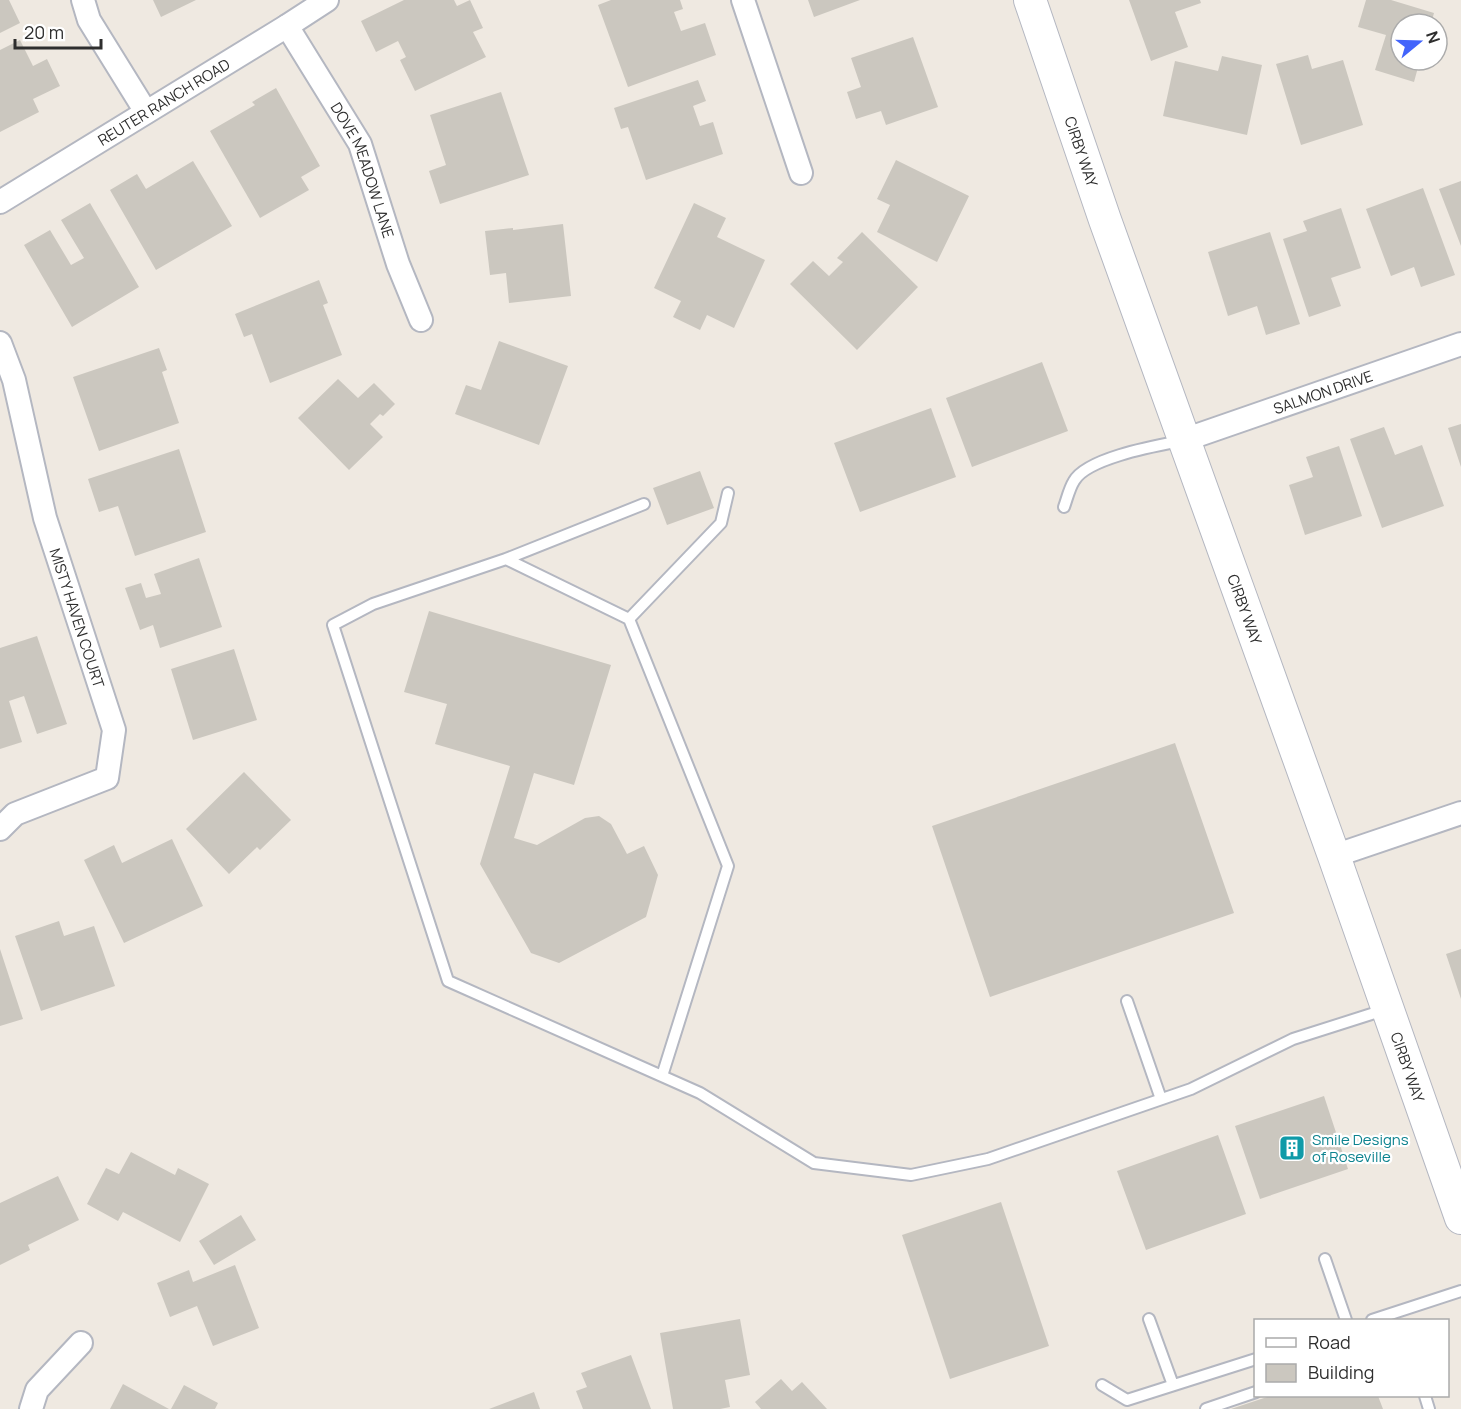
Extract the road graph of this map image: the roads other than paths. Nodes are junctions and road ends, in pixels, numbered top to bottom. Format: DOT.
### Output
graph roads {
  1 [pos="83,0"];
  2 [pos="327,0"];
  3 [pos="743,0"];
  4 [pos="1030,0"];
  5 [pos="286,26"];
  6 [pos="146,112"];
  7 [pos="801,173"];
  8 [pos="0,202"];
  9 [pos="421,320"];
  10 [pos="0,343"];
  11 [pos="1461,344"];
  12 [pos="1184,440"];
  13 [pos="728,494"];
  14 [pos="644,504"];
  15 [pos="1064,507"];
  16 [pos="506,559"];
  17 [pos="629,619"];
  18 [pos="1461,813"];
  19 [pos="0,829"];
  20 [pos="1334,856"];
  21 [pos="1127,1001"];
  22 [pos="1387,1009"];
  23 [pos="662,1076"];
  24 [pos="1161,1099"];
  25 [pos="1461,1218"];
  26 [pos="1325,1259"];
  27 [pos="1461,1291"];
  28 [pos="1398,1316"];
  29 [pos="1149,1319"];
  30 [pos="1346,1319"];
  31 [pos="1378,1319"];
  32 [pos="81,1343"];
  33 [pos="1254,1360"];
  34 [pos="1102,1385"];
  35 [pos="1173,1386"];
  36 [pos="1254,1393"];
  37 [pos="31,1409"];
  38 [pos="1206,1409"];
  1 -- 6 [label="street"];
  2 -- 5 [label="street, REUTER RANCH ROAD"];
  3 -- 7 [label="street"];
  4 -- 12 [label="main road, CIRBY WAY"];
  5 -- 6 [label="street, REUTER RANCH ROAD"];
  5 -- 9 [label="street, DOVE MEADOW LANE"];
  6 -- 8 [label="street, REUTER RANCH ROAD"];
  10 -- 19 [label="street, MISTY HAVEN COURT"];
  11 -- 12 [label="street, SALMON DRIVE"];
  12 -- 15 [label="lane"];
  12 -- 20 [label="main road, CIRBY WAY"];
  13 -- 17 [label="lane"];
  14 -- 16 [label="lane"];
  16 -- 17 [label="lane"];
  16 -- 23 [label="lane"];
  17 -- 23 [label="lane"];
  18 -- 20 [label="street"];
  20 -- 22 [label="main road, CIRBY WAY"];
  21 -- 24 [label="lane"];
  22 -- 24 [label="lane"];
  22 -- 25 [label="main road, CIRBY WAY"];
  23 -- 24 [label="lane"];
  26 -- 30 [label="lane"];
  27 -- 28 [label="lane"];
  28 -- 31 [label="lane"];
  29 -- 35 [label="lane"];
  32 -- 37 [label="street"];
  33 -- 35 [label="lane"];
  34 -- 35 [label="lane"];
  36 -- 38 [label="lane"];
}
